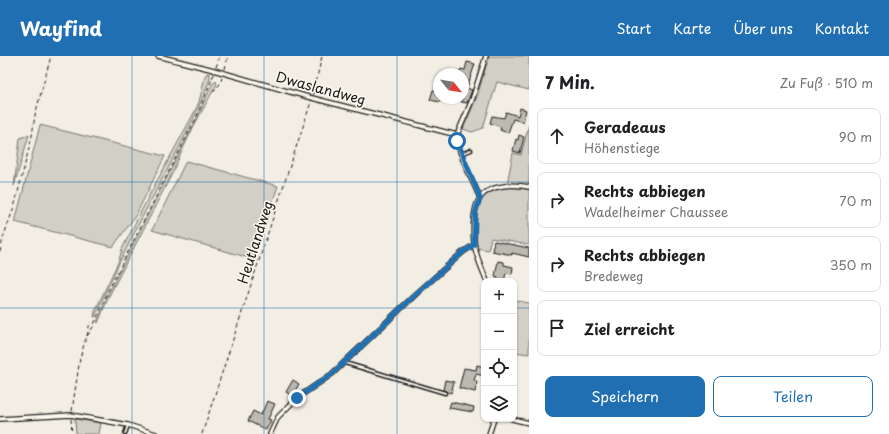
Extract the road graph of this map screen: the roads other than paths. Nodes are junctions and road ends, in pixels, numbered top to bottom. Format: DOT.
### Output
graph roads {
  1 [pos="158,56"];
  2 [pos="486,56"];
  3 [pos="457,135"];
  4 [pos="471,150"];
  5 [pos="461,154"];
  6 [pos="529,187"];
  7 [pos="480,198"];
  8 [pos="474,245"];
  9 [pos="486,278"];
  10 [pos="345,363"];
  11 [pos="445,393"];
  12 [pos="0,419"];
  13 [pos="517,420"];
  14 [pos="493,422"];
  15 [pos="529,423"];
  16 [pos="128,425"];
  17 [pos="125,434"];
  18 [pos="156,434"];
  19 [pos="270,434"];
  20 [pos="489,434"];
  1 -- 3 [label="street, Dwaslandweg"];
  2 -- 3 [label="street"];
  3 -- 5 [label="street"];
  4 -- 5 [label="lane"];
  5 -- 7 [label="street"];
  6 -- 7 [label="street"];
  7 -- 8 [label="street"];
  8 -- 9 [label="street"];
  8 -- 10 [label="street"];
  10 -- 11 [label="lane"];
  10 -- 19 [label="street"];
  12 -- 16 [label="street"];
  13 -- 15 [label="street"];
  14 -- 20 [label="street"];
  16 -- 17 [label="lane"];
  16 -- 18 [label="street"];
}
